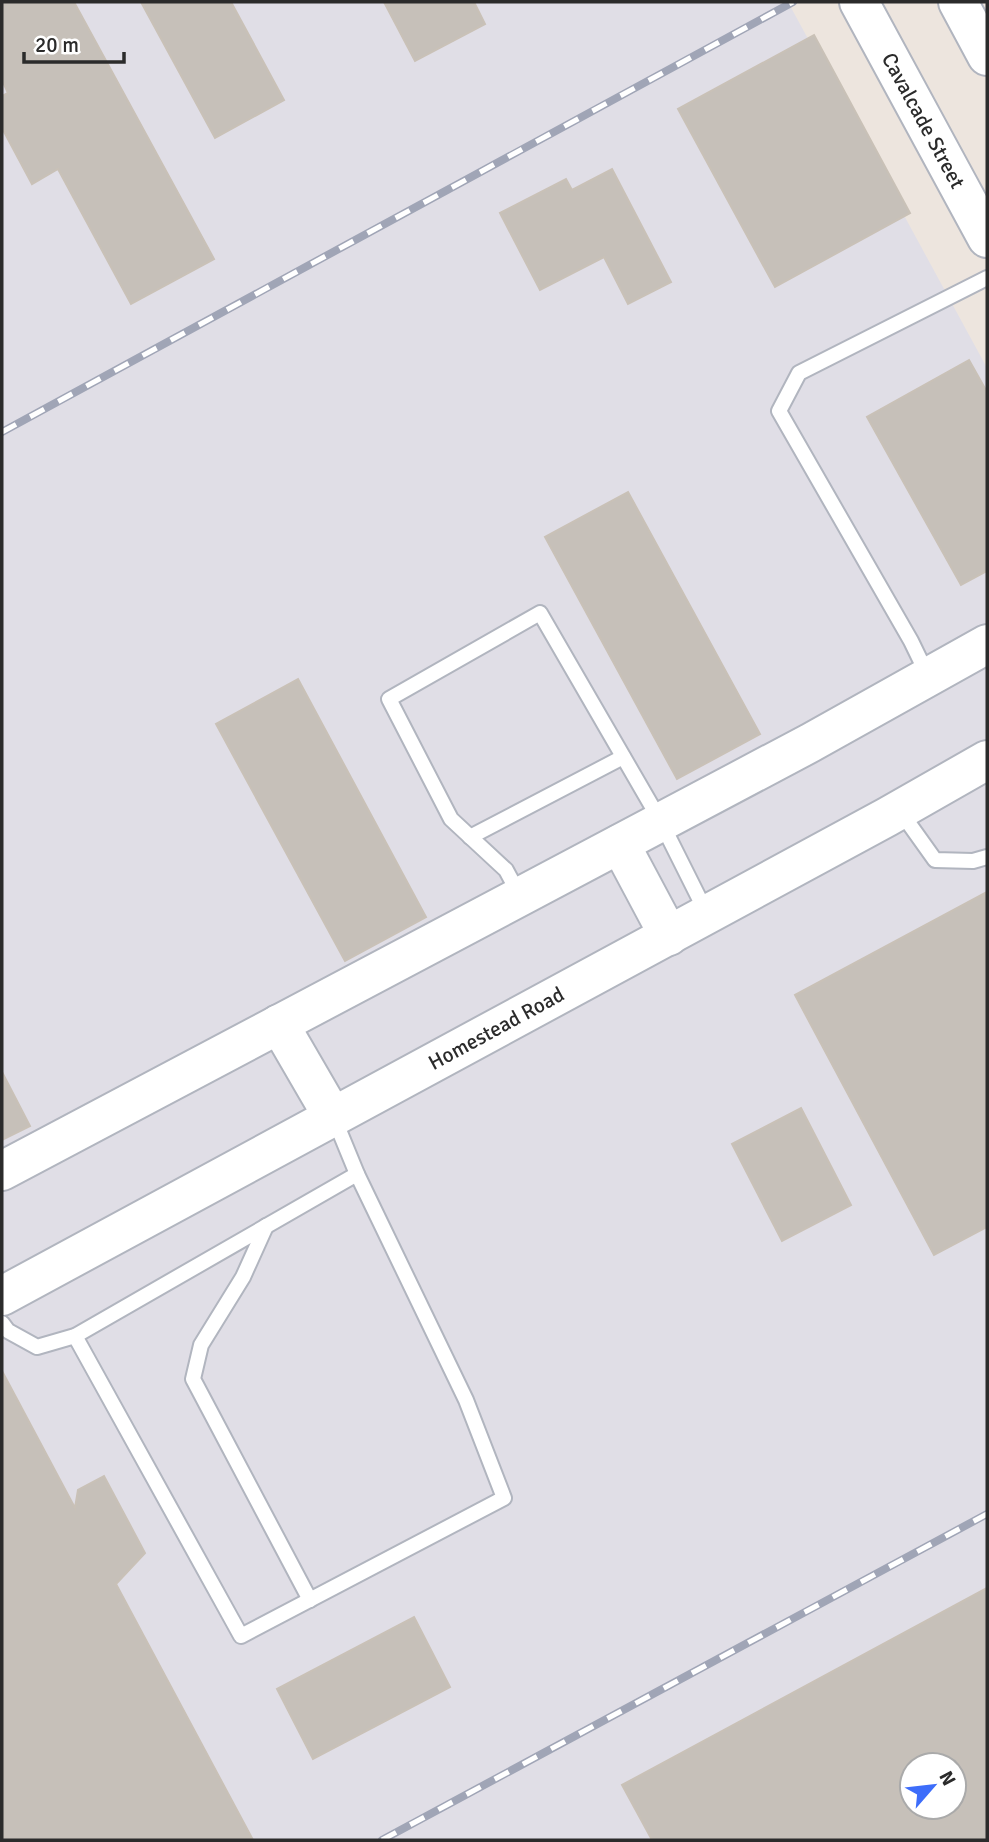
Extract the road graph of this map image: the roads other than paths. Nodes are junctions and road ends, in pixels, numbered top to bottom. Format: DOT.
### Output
graph roads {
  1 [pos="859,2"];
  2 [pos="958,2"];
  3 [pos="987,56"];
  4 [pos="987,238"];
  5 [pos="987,278"];
  6 [pos="987,644"];
  7 [pos="928,677"];
  8 [pos="623,757"];
  9 [pos="987,760"];
  10 [pos="900,810"];
  11 [pos="661,822"];
  12 [pos="470,837"];
  13 [pos="620,844"];
  14 [pos="987,858"];
  15 [pos="521,897"];
  16 [pos="708,914"];
  17 [pos="669,936"];
  18 [pos="279,1024"];
  19 [pos="333,1117"];
  20 [pos="2,1171"];
  21 [pos="357,1174"];
  22 [pos="266,1226"];
  23 [pos="2,1296"];
  24 [pos="2,1323"];
  25 [pos="75,1336"];
  26 [pos="310,1600"];
  1 -- 4 [label="main road, Cavalcade Street"];
  2 -- 3 [label="main road"];
  5 -- 7 [label="lane"];
  6 -- 7 [label="main road"];
  7 -- 11 [label="main road"];
  8 -- 11 [label="lane"];
  8 -- 12 [label="lane"];
  8 -- 12 [label="lane"];
  9 -- 10 [label="main road, Homestead Road"];
  10 -- 14 [label="lane"];
  10 -- 16 [label="main road, Homestead Road"];
  11 -- 13 [label="main road"];
  11 -- 16 [label="lane"];
  12 -- 15 [label="lane"];
  13 -- 15 [label="main road"];
  13 -- 17 [label="main road"];
  15 -- 18 [label="main road"];
  16 -- 17 [label="main road, Homestead Road"];
  17 -- 19 [label="main road, Homestead Road"];
  18 -- 19 [label="main road"];
  18 -- 20 [label="main road"];
  19 -- 21 [label="lane"];
  19 -- 23 [label="main road, Homestead Road"];
  21 -- 22 [label="lane"];
  21 -- 26 [label="lane"];
  22 -- 25 [label="lane"];
  22 -- 26 [label="lane"];
  24 -- 25 [label="lane"];
  25 -- 26 [label="lane"];
}
